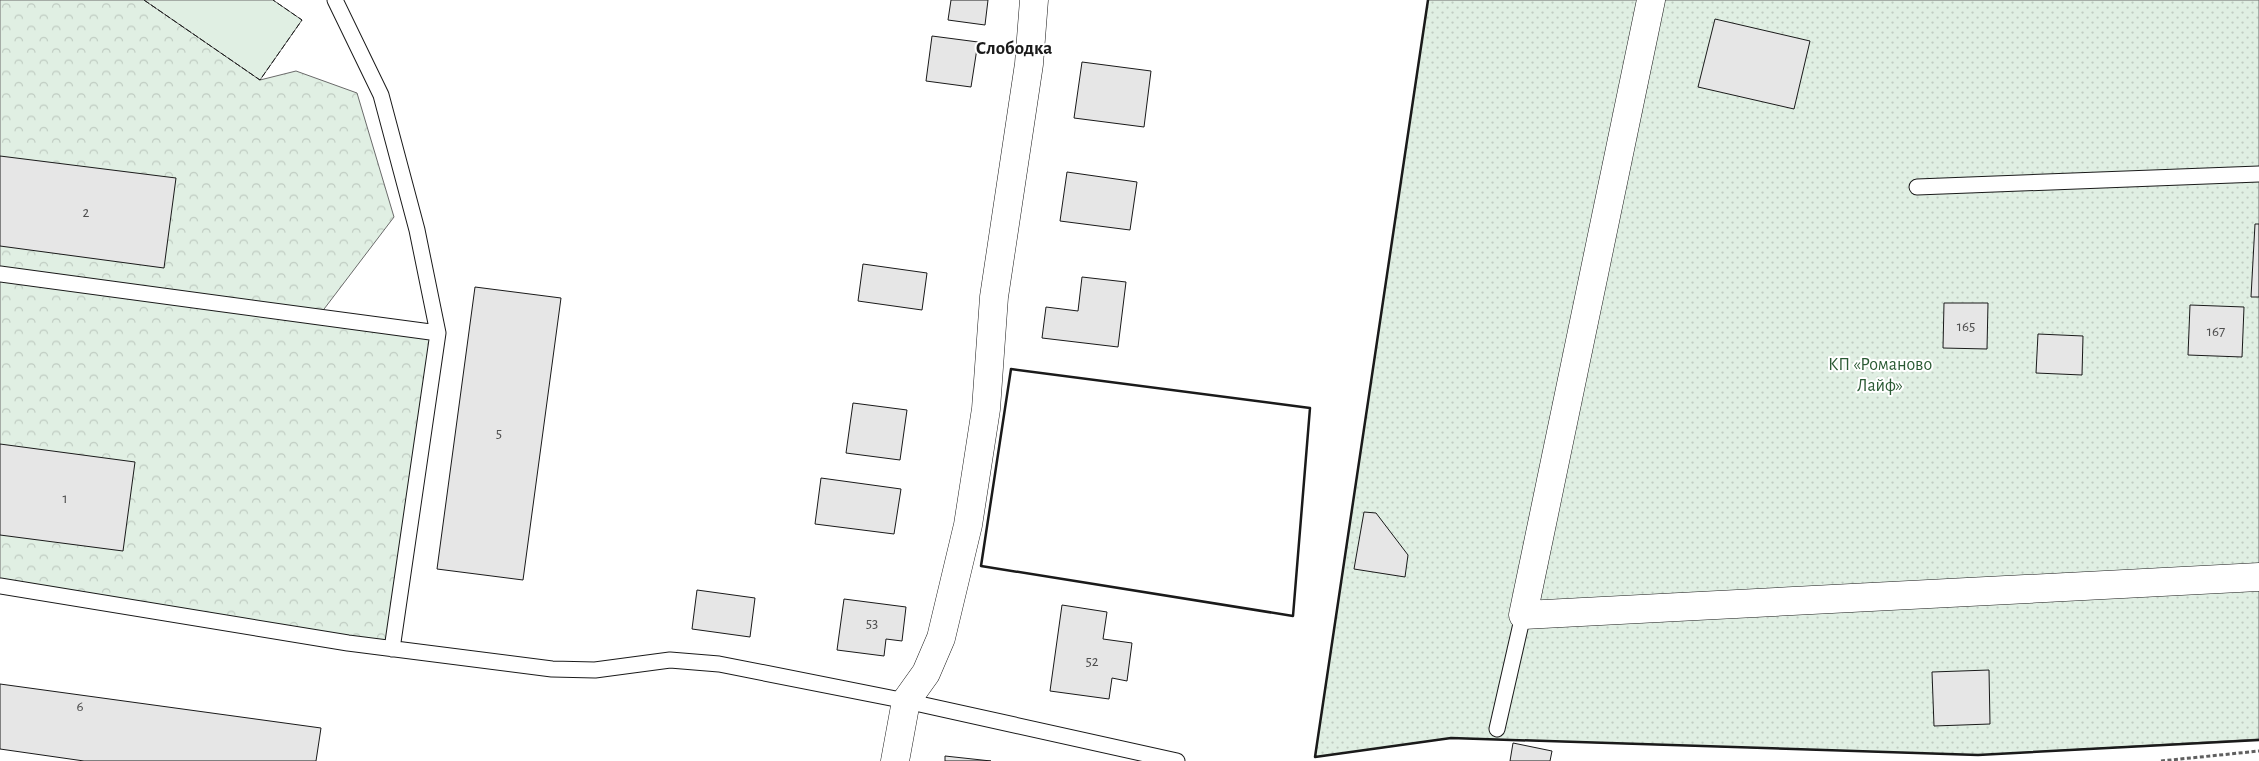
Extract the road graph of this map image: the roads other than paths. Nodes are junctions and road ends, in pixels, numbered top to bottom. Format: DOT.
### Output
graph roads {
  1 [pos="335,0"];
  2 [pos="1034,0"];
  3 [pos="1651,0"];
  4 [pos="2259,174"];
  5 [pos="1917,187"];
  6 [pos="0,274"];
  7 [pos="438,333"];
  8 [pos="2259,577"];
  9 [pos="0,586"];
  10 [pos="1523,615"];
  11 [pos="392,649"];
  12 [pos="906,701"];
  13 [pos="1497,729"];
  14 [pos="895,761"];
  15 [pos="1177,761"];
  1 -- 7 [label="lane"];
  2 -- 12 [label="street"];
  3 -- 10 [label="street"];
  4 -- 5 [label="lane"];
  6 -- 7 [label="lane"];
  7 -- 11 [label="lane"];
  8 -- 10 [label="street"];
  9 -- 11 [label="lane"];
  10 -- 13 [label="lane"];
  11 -- 12 [label="lane"];
  12 -- 14 [label="street"];
  12 -- 15 [label="lane"];
}
